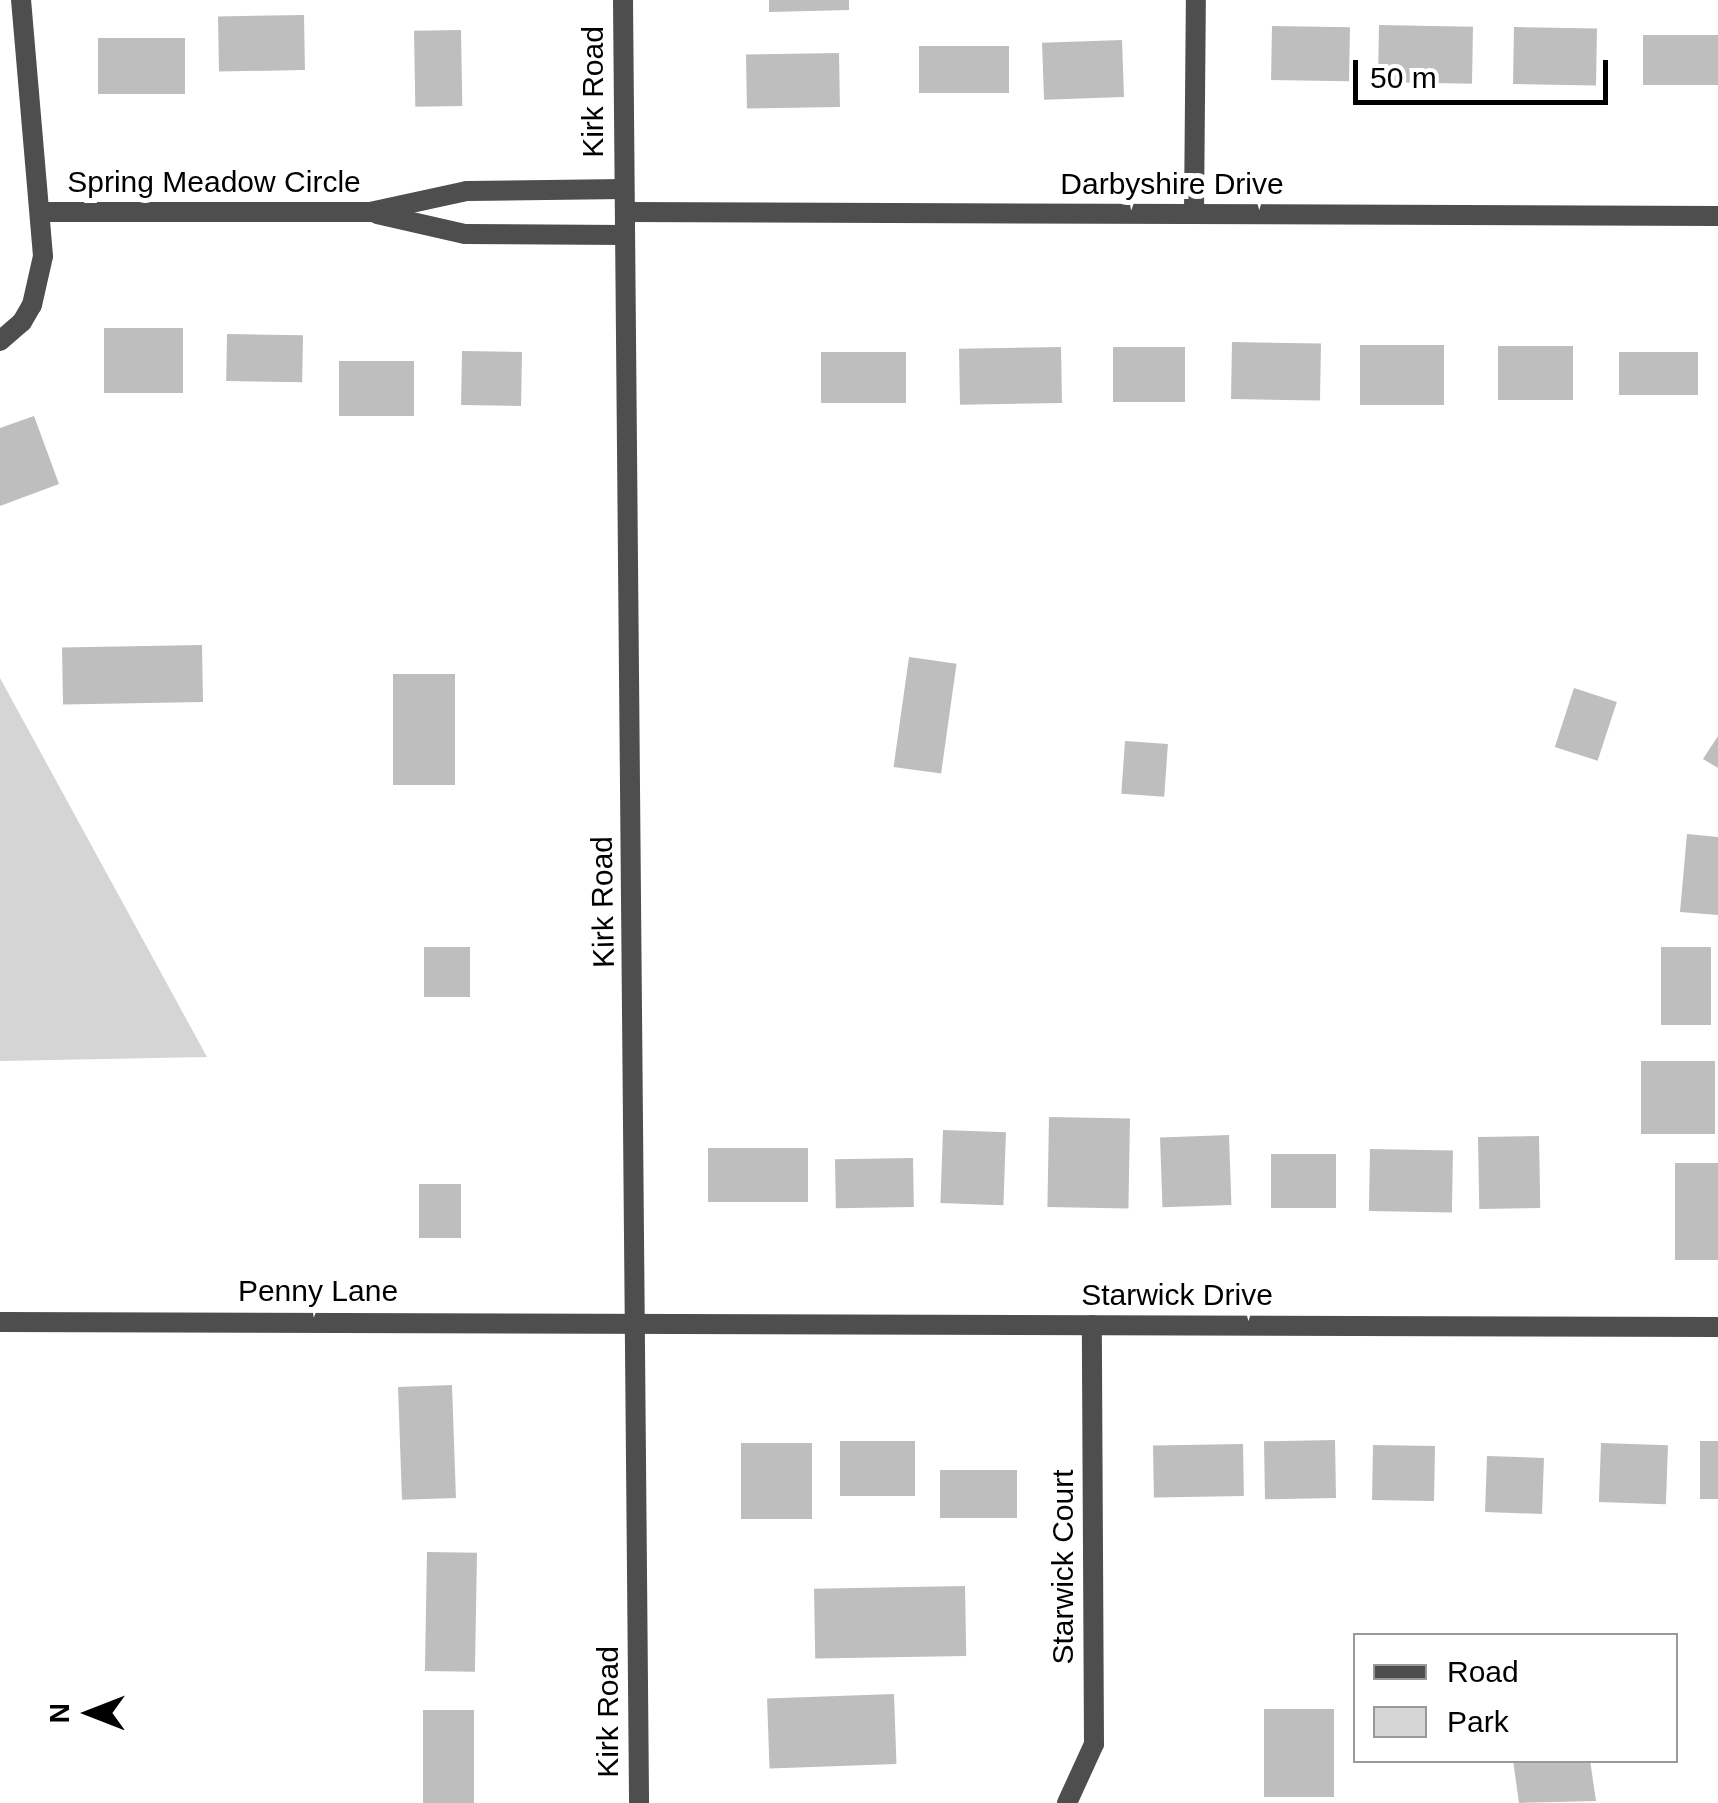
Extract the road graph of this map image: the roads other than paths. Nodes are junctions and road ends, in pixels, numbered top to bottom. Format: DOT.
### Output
graph roads {
  1 [pos="21,0"];
  2 [pos="623,0"];
  3 [pos="1196,0"];
  4 [pos="624,189"];
  5 [pos="42,212"];
  6 [pos="370,212"];
  7 [pos="625,212"];
  8 [pos="1194,214"];
  9 [pos="1718,216"];
  10 [pos="625,234"];
  11 [pos="0,341"];
  12 [pos="0,1322"];
  13 [pos="636,1322"];
  14 [pos="1092,1325"];
  15 [pos="1718,1327"];
  16 [pos="639,1803"];
  17 [pos="1068,1803"];
  1 -- 5 [label="street, Spring Meadow Circle"];
  2 -- 4 [label="street, Kirk Road"];
  3 -- 8 [label="street"];
  4 -- 6 [label="street, Spring Meadow Circle"];
  4 -- 7 [label="street, Kirk Road"];
  5 -- 6 [label="street, Spring Meadow Circle"];
  5 -- 11 [label="street, Spring Meadow Circle"];
  6 -- 10 [label="street"];
  7 -- 8 [label="street, Darbyshire Drive"];
  7 -- 10 [label="street, Kirk Road"];
  8 -- 9 [label="street, Darbyshire Drive"];
  10 -- 13 [label="street, Kirk Road"];
  12 -- 13 [label="street, Penny Lane"];
  13 -- 14 [label="street, Starwick Drive"];
  13 -- 16 [label="street, Kirk Road"];
  14 -- 15 [label="street, Starwick Drive"];
  14 -- 17 [label="street, Starwick Court"];
}
